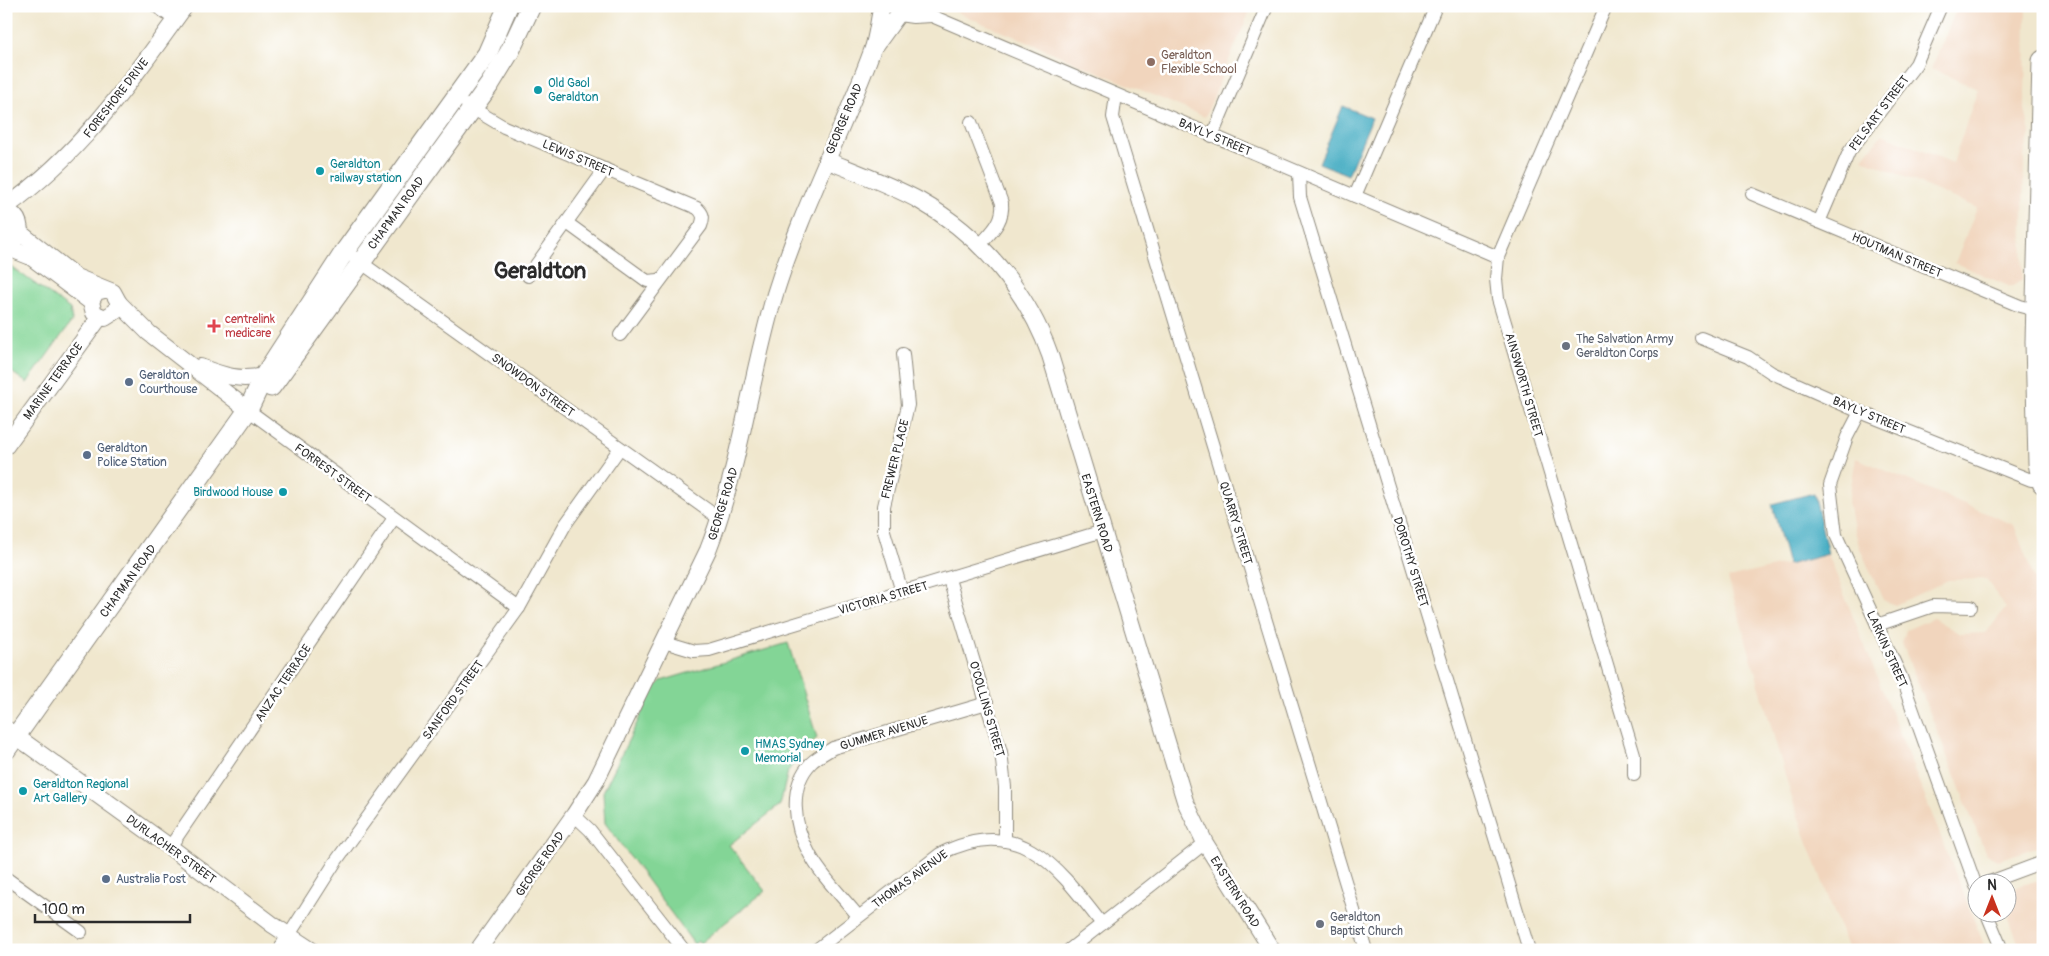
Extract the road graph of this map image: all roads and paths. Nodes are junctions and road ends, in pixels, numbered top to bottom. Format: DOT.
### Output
graph roads {
  1 [pos="156,6"];
  2 [pos="185,6"];
  3 [pos="508,6"];
  4 [pos="530,6"];
  5 [pos="916,6"];
  6 [pos="1267,6"];
  7 [pos="1436,6"];
  8 [pos="1606,6"];
  9 [pos="1942,6"];
  10 [pos="892,11"];
  11 [pos="932,16"];
  12 [pos="175,20"];
  13 [pos="2043,61"];
  14 [pos="1116,95"];
  15 [pos="464,104"];
  16 [pos="2042,104"];
  17 [pos="971,122"];
  18 [pos="1212,136"];
  19 [pos="826,160"];
  20 [pos="2043,161"];
  21 [pos="605,169"];
  22 [pos="1299,173"];
  23 [pos="40,182"];
  24 [pos="1752,194"];
  25 [pos="1355,196"];
  26 [pos="6,209"];
  27 [pos="1819,222"];
  28 [pos="567,223"];
  29 [pos="19,227"];
  30 [pos="980,245"];
  31 [pos="6,246"];
  32 [pos="345,251"];
  33 [pos="1498,257"];
  34 [pos="361,261"];
  35 [pos="528,276"];
  36 [pos="659,280"];
  37 [pos="104,290"];
  38 [pos="119,303"];
  39 [pos="97,311"];
  40 [pos="2040,312"];
  41 [pos="150,333"];
  42 [pos="620,335"];
  43 [pos="1701,338"];
  44 [pos="903,354"];
  45 [pos="184,360"];
  46 [pos="264,376"];
  47 [pos="248,410"];
  48 [pos="1860,412"];
  49 [pos="6,432"];
  50 [pos="6,446"];
  51 [pos="620,448"];
  52 [pos="2043,481"];
  53 [pos="394,518"];
  54 [pos="720,519"];
  55 [pos="1103,531"];
  56 [pos="949,579"];
  57 [pos="902,592"];
  58 [pos="1971,607"];
  59 [pos="519,608"];
  60 [pos="1877,625"];
  61 [pos="664,642"];
  62 [pos="986,703"];
  63 [pos="10,739"];
  64 [pos="1634,775"];
  65 [pos="574,816"];
  66 [pos="1005,841"];
  67 [pos="1205,843"];
  68 [pos="170,847"];
  69 [pos="2043,862"];
  70 [pos="1972,874"];
  71 [pos="2011,874"];
  72 [pos="6,878"];
  73 [pos="858,916"];
  74 [pos="1102,924"];
  75 [pos="1991,924"];
  76 [pos="81,932"];
  77 [pos="285,943"];
  78 [pos="1078,947"];
  79 [pos="311,950"];
  80 [pos="478,950"];
  81 [pos="684,950"];
  82 [pos="816,950"];
  83 [pos="1272,950"];
  84 [pos="1366,950"];
  85 [pos="1529,950"];
  86 [pos="2002,950"];
  1 -- 12 [label="street"];
  2 -- 12 [label="street, FORESHORE DRIVE"];
  3 -- 15 [label="main road, CHAPMAN ROAD"];
  4 -- 15 [label="main road, CHAPMAN ROAD"];
  5 -- 11 [label="street, BAYLY STREET"];
  6 -- 18 [label="street"];
  7 -- 25 [label="street"];
  8 -- 33 [label="street, AINSWORTH STREET"];
  9 -- 27 [label="street, PELSART STREET"];
  10 -- 11 [label="street, BAYLY STREET"];
  10 -- 19 [label="street, GEORGE ROAD"];
  11 -- 14 [label="street, BAYLY STREET"];
  12 -- 23 [label="street, FORESHORE DRIVE"];
  13 -- 16 [label="highway"];
  14 -- 18 [label="street, BAYLY STREET"];
  14 -- 84 [label="street, QUARRY STREET"];
  15 -- 21 [label="street, LEWIS STREET"];
  15 -- 32 [label="main road, CHAPMAN ROAD"];
  15 -- 34 [label="main road, CHAPMAN ROAD"];
  16 -- 20 [label="highway"];
  16 -- 40 [label="highway"];
  17 -- 30 [label="street"];
  18 -- 22 [label="street, BAYLY STREET"];
  19 -- 30 [label="street, EASTERN ROAD"];
  19 -- 54 [label="street, GEORGE ROAD"];
  21 -- 28 [label="street"];
  21 -- 36 [label="street, LEWIS STREET"];
  22 -- 25 [label="street, BAYLY STREET"];
  22 -- 85 [label="street, DOROTHY STREET"];
  23 -- 26 [label="street, FORESHORE DRIVE"];
  23 -- 29 [label="street, FORESHORE DRIVE"];
  24 -- 27 [label="street, HOUTMAN STREET"];
  25 -- 33 [label="street, BAYLY STREET"];
  26 -- 29 [label="street"];
  27 -- 40 [label="street, HOUTMAN STREET"];
  28 -- 35 [label="street"];
  28 -- 36 [label="street"];
  29 -- 31 [label="street, FORESHORE DRIVE"];
  29 -- 37 [label="street"];
  30 -- 55 [label="street, EASTERN ROAD"];
  31 -- 39 [label="street, FORREST STREET"];
  32 -- 34 [label="street, SNOWDON STREET"];
  32 -- 46 [label="main road, CHAPMAN ROAD"];
  33 -- 64 [label="street, AINSWORTH STREET"];
  34 -- 47 [label="main road, CHAPMAN ROAD"];
  34 -- 51 [label="street, SNOWDON STREET"];
  36 -- 42 [label="street"];
  37 -- 38 [label="street"];
  37 -- 39 [label="street"];
  38 -- 39 [label="street"];
  38 -- 41 [label="street, FORREST STREET"];
  39 -- 41 [label="street, FORREST STREET"];
  39 -- 49 [label="street, MARINE TERRACE"];
  39 -- 50 [label="street, MARINE TERRACE"];
  40 -- 52 [label="highway"];
  41 -- 45 [label="street, FORREST STREET"];
  43 -- 48 [label="street, BAYLY STREET"];
  44 -- 57 [label="street, FREWER PLACE"];
  45 -- 46 [label="street"];
  45 -- 47 [label="street, FORREST STREET"];
  46 -- 47 [label="main road, CHAPMAN ROAD"];
  47 -- 53 [label="street, FORREST STREET"];
  47 -- 63 [label="main road, CHAPMAN ROAD"];
  48 -- 52 [label="street, BAYLY STREET"];
  48 -- 60 [label="street, LARKIN STREET"];
  51 -- 54 [label="street, SNOWDON STREET"];
  51 -- 59 [label="street, SANFORD STREET"];
  53 -- 59 [label="street, FORREST STREET"];
  53 -- 68 [label="street, ANZAC TERRACE"];
  54 -- 61 [label="street, GEORGE ROAD"];
  55 -- 56 [label="street, VICTORIA STREET"];
  55 -- 67 [label="street, EASTERN ROAD"];
  56 -- 57 [label="street, VICTORIA STREET"];
  56 -- 62 [label="street, O'COLLINS STREET"];
  57 -- 61 [label="street, VICTORIA STREET"];
  58 -- 60 [label="street"];
  59 -- 77 [label="street, SANFORD STREET"];
  60 -- 70 [label="street, LARKIN STREET"];
  61 -- 65 [label="street, GEORGE ROAD"];
  62 -- 66 [label="street, O'COLLINS STREET"];
  62 -- 73 [label="street, GUMMER AVENUE"];
  63 -- 68 [label="street, DURLACHER STREET"];
  65 -- 80 [label="street, GEORGE ROAD"];
  65 -- 81 [label="street"];
  66 -- 73 [label="street, THOMAS AVENUE"];
  66 -- 74 [label="street, THOMAS AVENUE"];
  67 -- 74 [label="street"];
  67 -- 83 [label="street, EASTERN ROAD"];
  68 -- 77 [label="street, DURLACHER STREET"];
  69 -- 71 [label="street"];
  72 -- 76 [label="street"];
  73 -- 82 [label="street, THOMAS AVENUE"];
  74 -- 78 [label="street"];
  75 -- 86 [label="street"];
  77 -- 79 [label="street, DURLACHER STREET"];
}
